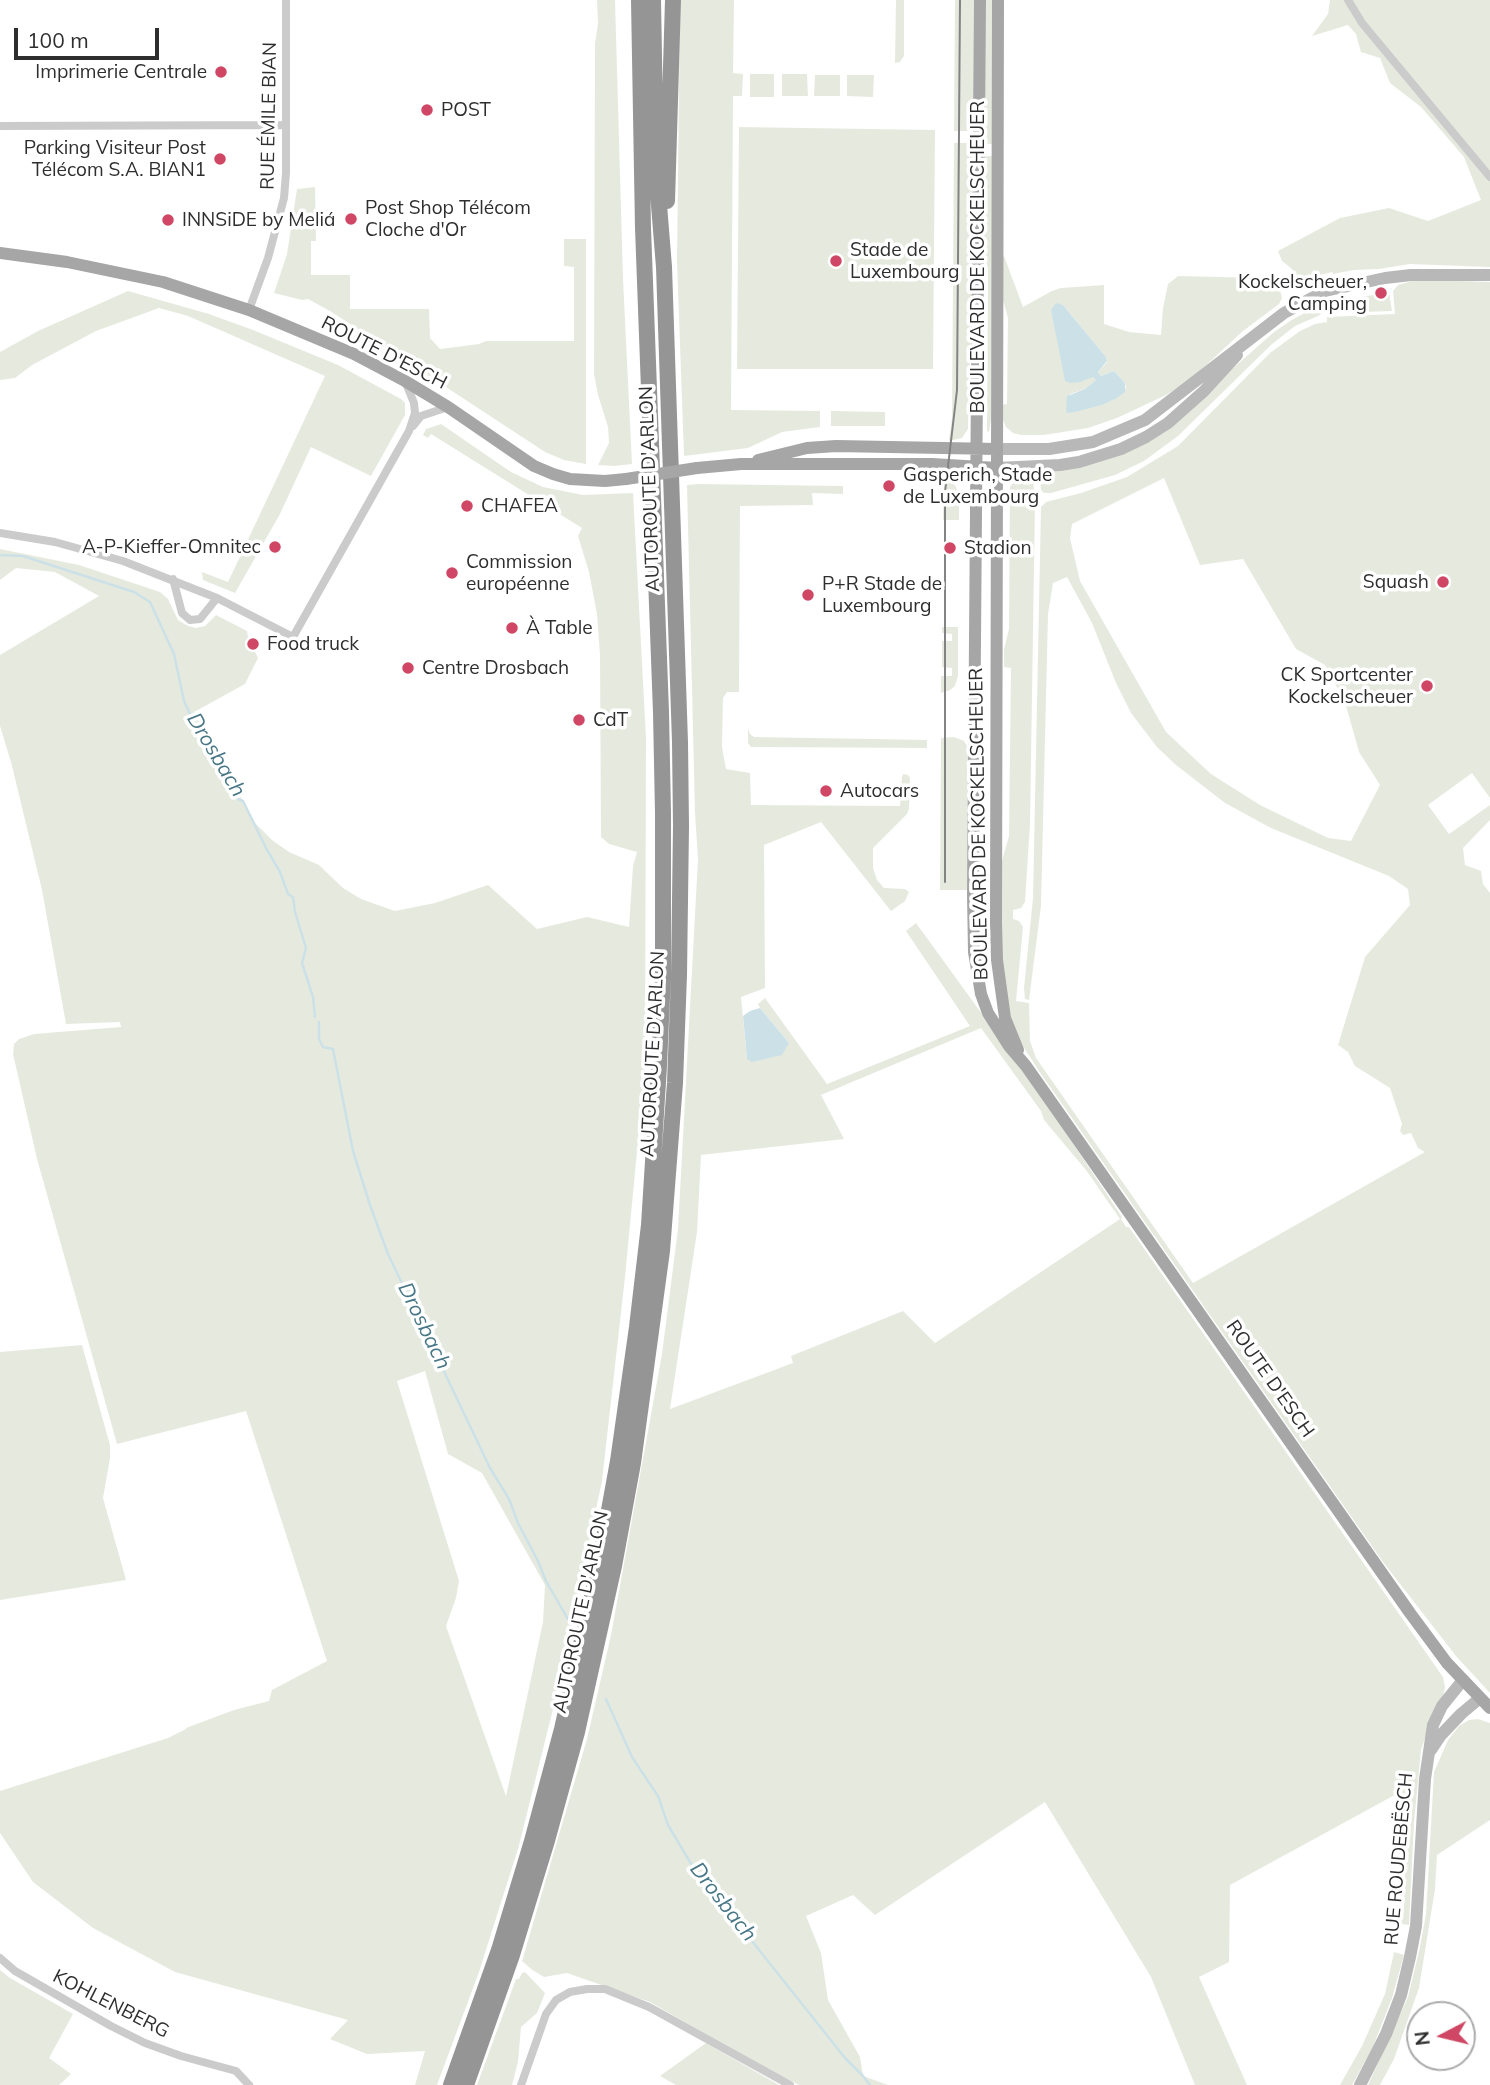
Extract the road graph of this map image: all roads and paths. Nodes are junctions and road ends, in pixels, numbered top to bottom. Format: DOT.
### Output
graph roads {
  1 [pos="286,0"];
  2 [pos="639,0"];
  3 [pos="673,0"];
  4 [pos="980,0"];
  5 [pos="998,0"];
  6 [pos="1348,0"];
  7 [pos="654,4"];
  8 [pos="286,125"];
  9 [pos="0,126"];
  10 [pos="1490,177"];
  11 [pos="0,253"];
  12 [pos="663,267"];
  13 [pos="1490,275"];
  14 [pos="249,310"];
  15 [pos="1251,338"];
  16 [pos="405,381"];
  17 [pos="448,407"];
  18 [pos="409,431"];
  19 [pos="977,448"];
  20 [pos="997,449"];
  21 [pos="741,464"];
  22 [pos="977,468"];
  23 [pos="997,468"];
  24 [pos="0,533"];
  25 [pos="173,579"];
  26 [pos="217,598"];
  27 [pos="1027,1066"];
  28 [pos="1463,1680"];
  29 [pos="1480,1698"];
  30 [pos="1490,1708"];
  31 [pos="1429,1753"];
  32 [pos="0,1958"];
  33 [pos="249,2085"];
  34 [pos="451,2085"];
  35 [pos="466,2085"];
  36 [pos="521,2085"];
  37 [pos="790,2085"];
  38 [pos="1360,2085"];
  1 -- 8 [label="street, RUE ÉMILE BIAN"];
  2 -- 34 [label="highway, AUTOROUTE D'ARLON"];
  3 -- 12 [label="highway"];
  4 -- 19 [label="main road, BOULEVARD DE KOCKELSCHEUER"];
  5 -- 20 [label="main road, BOULEVARD DE KOCKELSCHEUER"];
  6 -- 10 [label="street"];
  7 -- 12 [label="highway, AUTOROUTE D'ARLON"];
  8 -- 9 [label="street"];
  8 -- 14 [label="street, RUE ÉMILE BIAN"];
  11 -- 14 [label="main road, ROUTE D'ESCH"];
  12 -- 35 [label="highway, AUTOROUTE D'ARLON"];
  13 -- 15 [label="main road"];
  14 -- 16 [label="main road, ROUTE D'ESCH"];
  15 -- 20 [label="main road"];
  15 -- 23 [label="main road"];
  16 -- 17 [label="main road, ROUTE D'ESCH"];
  16 -- 18 [label="street"];
  17 -- 18 [label="street"];
  17 -- 21 [label="main road, ROUTE D'ESCH, bridge"];
  18 -- 26 [label="street"];
  19 -- 20 [label="main road, ROUTE D'ESCH"];
  19 -- 21 [label="main road, ROUTE D'ESCH"];
  19 -- 22 [label="main road, BOULEVARD DE KOCKELSCHEUER"];
  20 -- 23 [label="main road, BOULEVARD DE KOCKELSCHEUER"];
  21 -- 22 [label="main road, ROUTE D'ESCH"];
  22 -- 23 [label="main road, ROUTE D'ESCH"];
  22 -- 27 [label="main road, BOULEVARD DE KOCKELSCHEUER"];
  23 -- 27 [label="main road, BOULEVARD DE KOCKELSCHEUER"];
  24 -- 25 [label="street"];
  25 -- 26 [label="street"];
  25 -- 26 [label="street"];
  27 -- 28 [label="main road, ROUTE D'ESCH"];
  28 -- 29 [label="main road, ROUTE D'ESCH"];
  28 -- 31 [label="main road, RUE ROUDEBËSCH"];
  29 -- 30 [label="main road, ROUTE D'ESCH"];
  29 -- 31 [label="main road, RUE ROUDEBËSCH"];
  31 -- 38 [label="main road, RUE ROUDEBËSCH"];
  32 -- 33 [label="street, KOHLENBERG"];
  36 -- 37 [label="street"];
}
